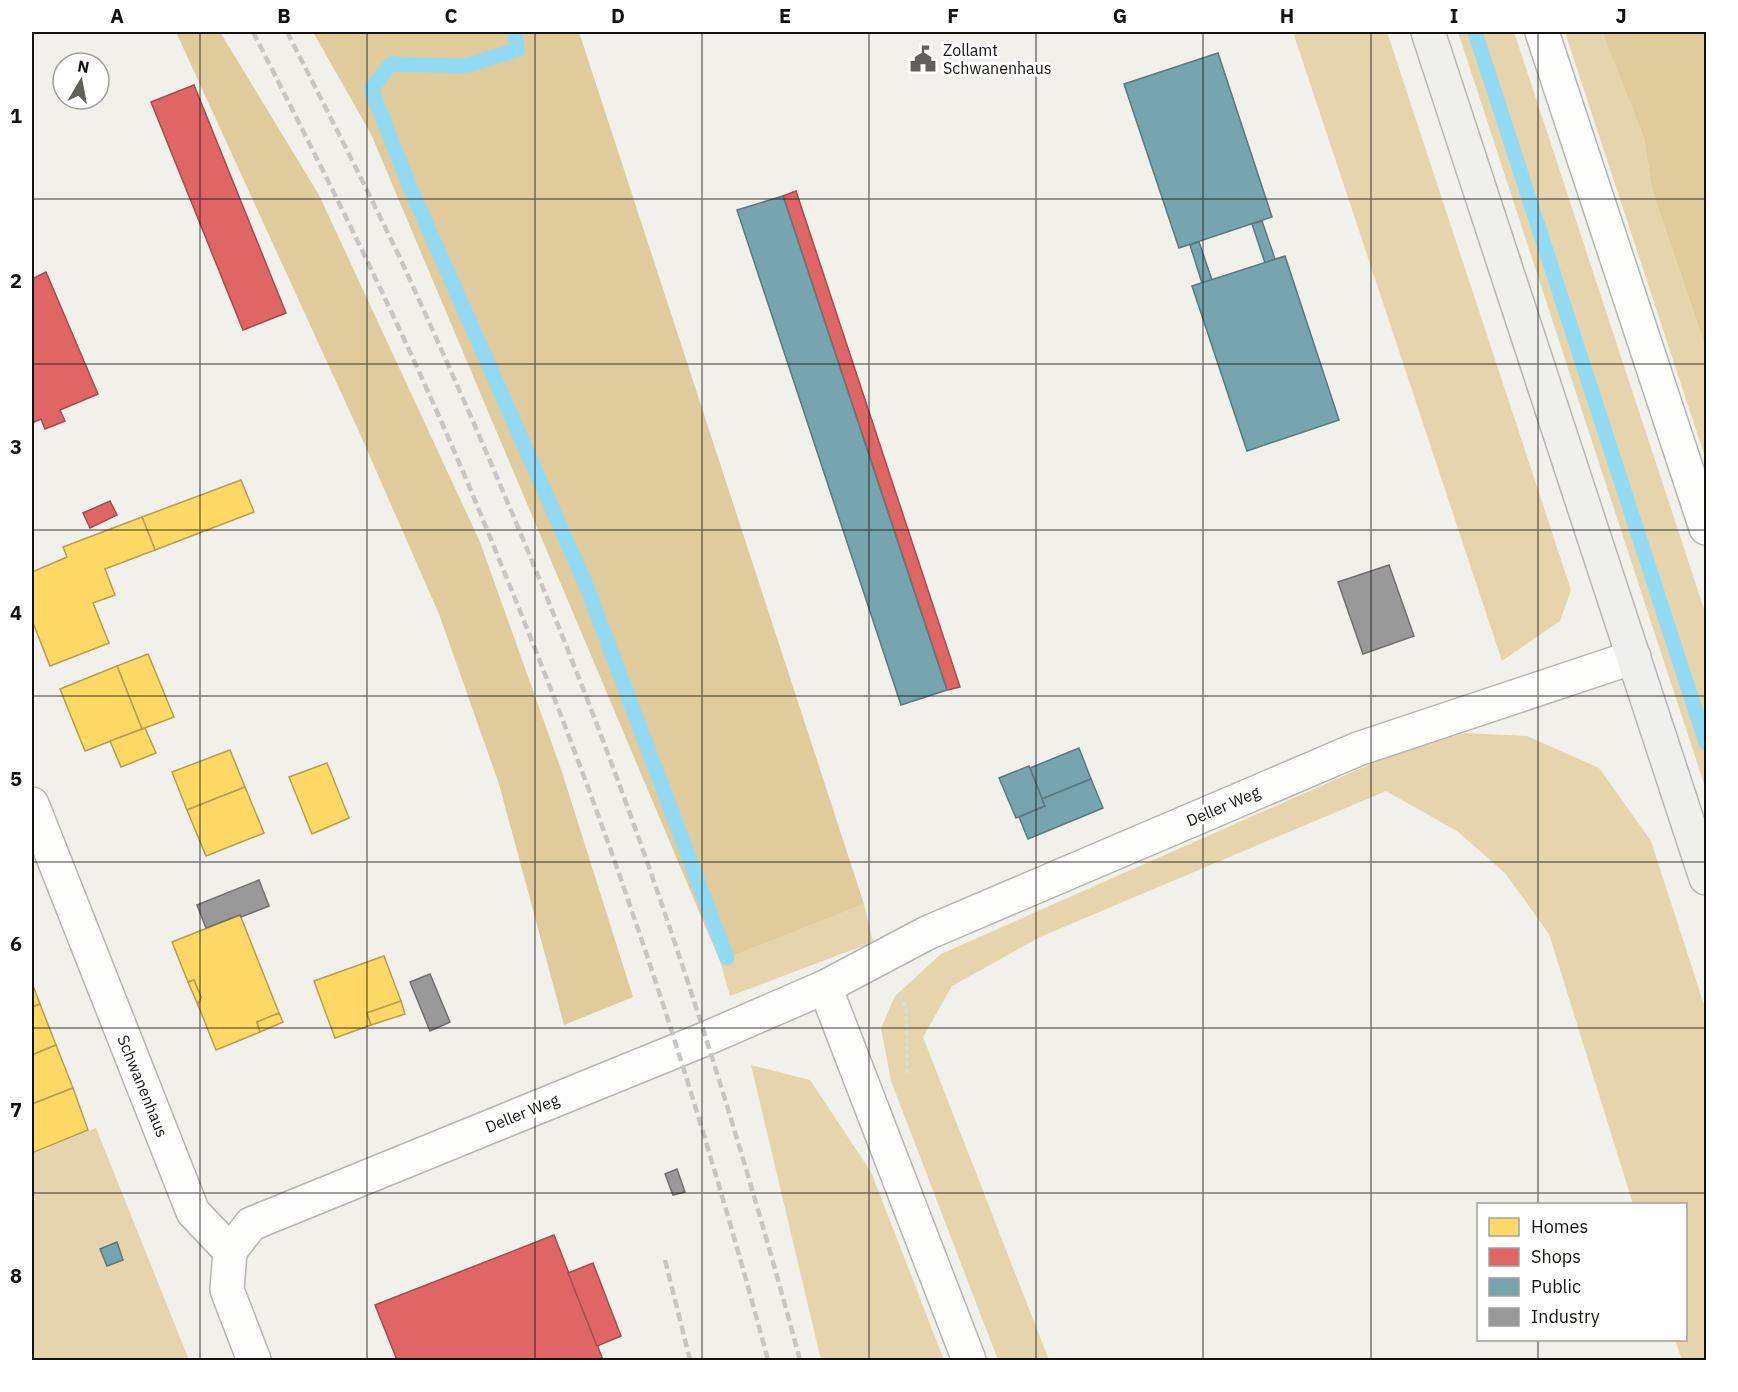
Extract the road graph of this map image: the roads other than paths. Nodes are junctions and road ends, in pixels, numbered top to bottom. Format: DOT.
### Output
graph roads {
  1 [pos="1428,32"];
  2 [pos="1542,32"];
  3 [pos="1707,528"];
  4 [pos="1634,657"];
  5 [pos="32,804"];
  6 [pos="1707,878"];
  7 [pos="825,987"];
  8 [pos="230,1251"];
  9 [pos="254,1360"];
  10 [pos="969,1360"];
  1 -- 4 [label="main road"];
  2 -- 3 [label="street"];
  4 -- 6 [label="main road"];
  4 -- 7 [label="street, Deller Weg"];
  5 -- 8 [label="street, Schwanenhaus"];
  7 -- 8 [label="street, Deller Weg"];
  7 -- 10 [label="street"];
  8 -- 9 [label="street"];
}
